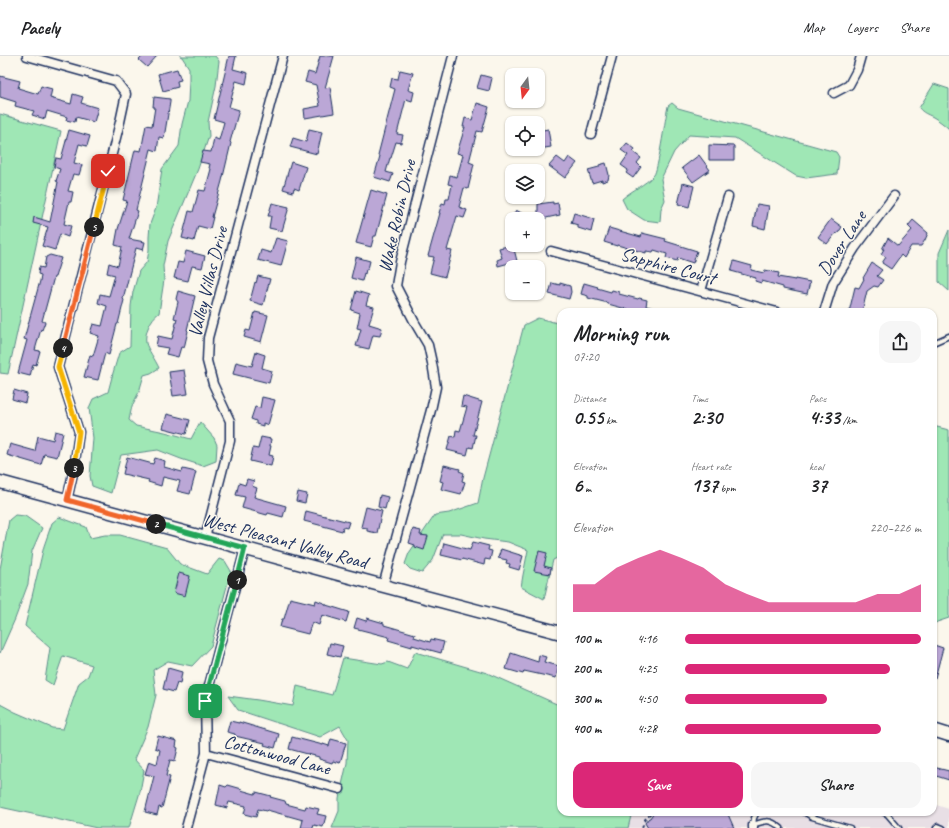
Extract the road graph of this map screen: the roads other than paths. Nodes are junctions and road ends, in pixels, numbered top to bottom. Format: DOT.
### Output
graph roads {
  1 [pos="27,56"];
  2 [pos="283,56"];
  3 [pos="453,56"];
  4 [pos="612,56"];
  5 [pos="861,56"];
  6 [pos="834,93"];
  7 [pos="591,134"];
  8 [pos="894,196"];
  9 [pos="728,197"];
  10 [pos="551,251"];
  11 [pos="702,291"];
  12 [pos="763,308"];
  13 [pos="825,308"];
  14 [pos="949,336"];
  15 [pos="937,341"];
  16 [pos="0,482"];
  17 [pos="67,500"];
  18 [pos="205,538"];
  19 [pos="245,548"];
  20 [pos="383,586"];
  21 [pos="557,632"];
  22 [pos="937,731"];
  23 [pos="949,735"];
  24 [pos="206,753"];
  25 [pos="340,788"];
  26 [pos="755,816"];
  27 [pos="810,816"];
  28 [pos="889,816"];
  29 [pos="753,827"];
  30 [pos="186,828"];
  31 [pos="781,828"];
  32 [pos="850,828"];
  33 [pos="899,828"];
  34 [pos="936,828"];
  35 [pos="943,828"];
  1 -- 17 [label="street"];
  2 -- 18 [label="street, Valley Villas Drive"];
  3 -- 20 [label="street, Wake Robin Drive"];
  4 -- 7 [label="street"];
  5 -- 6 [label="street"];
  8 -- 13 [label="street, Dover Lane"];
  9 -- 11 [label="street"];
  10 -- 11 [label="street, Sapphire Court"];
  11 -- 12 [label="street, Sapphire Court"];
  14 -- 15 [label="lane"];
  16 -- 17 [label="main road, West Pleasant Valley Road"];
  17 -- 18 [label="main road, West Pleasant Valley Road"];
  18 -- 19 [label="main road, West Pleasant Valley Road"];
  19 -- 20 [label="main road, West Pleasant Valley Road"];
  19 -- 24 [label="street"];
  20 -- 21 [label="main road, West Pleasant Valley Road"];
  22 -- 23 [label="main road"];
  24 -- 25 [label="street, Cottonwood Lane"];
  24 -- 30 [label="street"];
  26 -- 29 [label="lane"];
  27 -- 32 [label="lane"];
  28 -- 33 [label="lane"];
  29 -- 31 [label="lane"];
  34 -- 35 [label="lane"];
}
